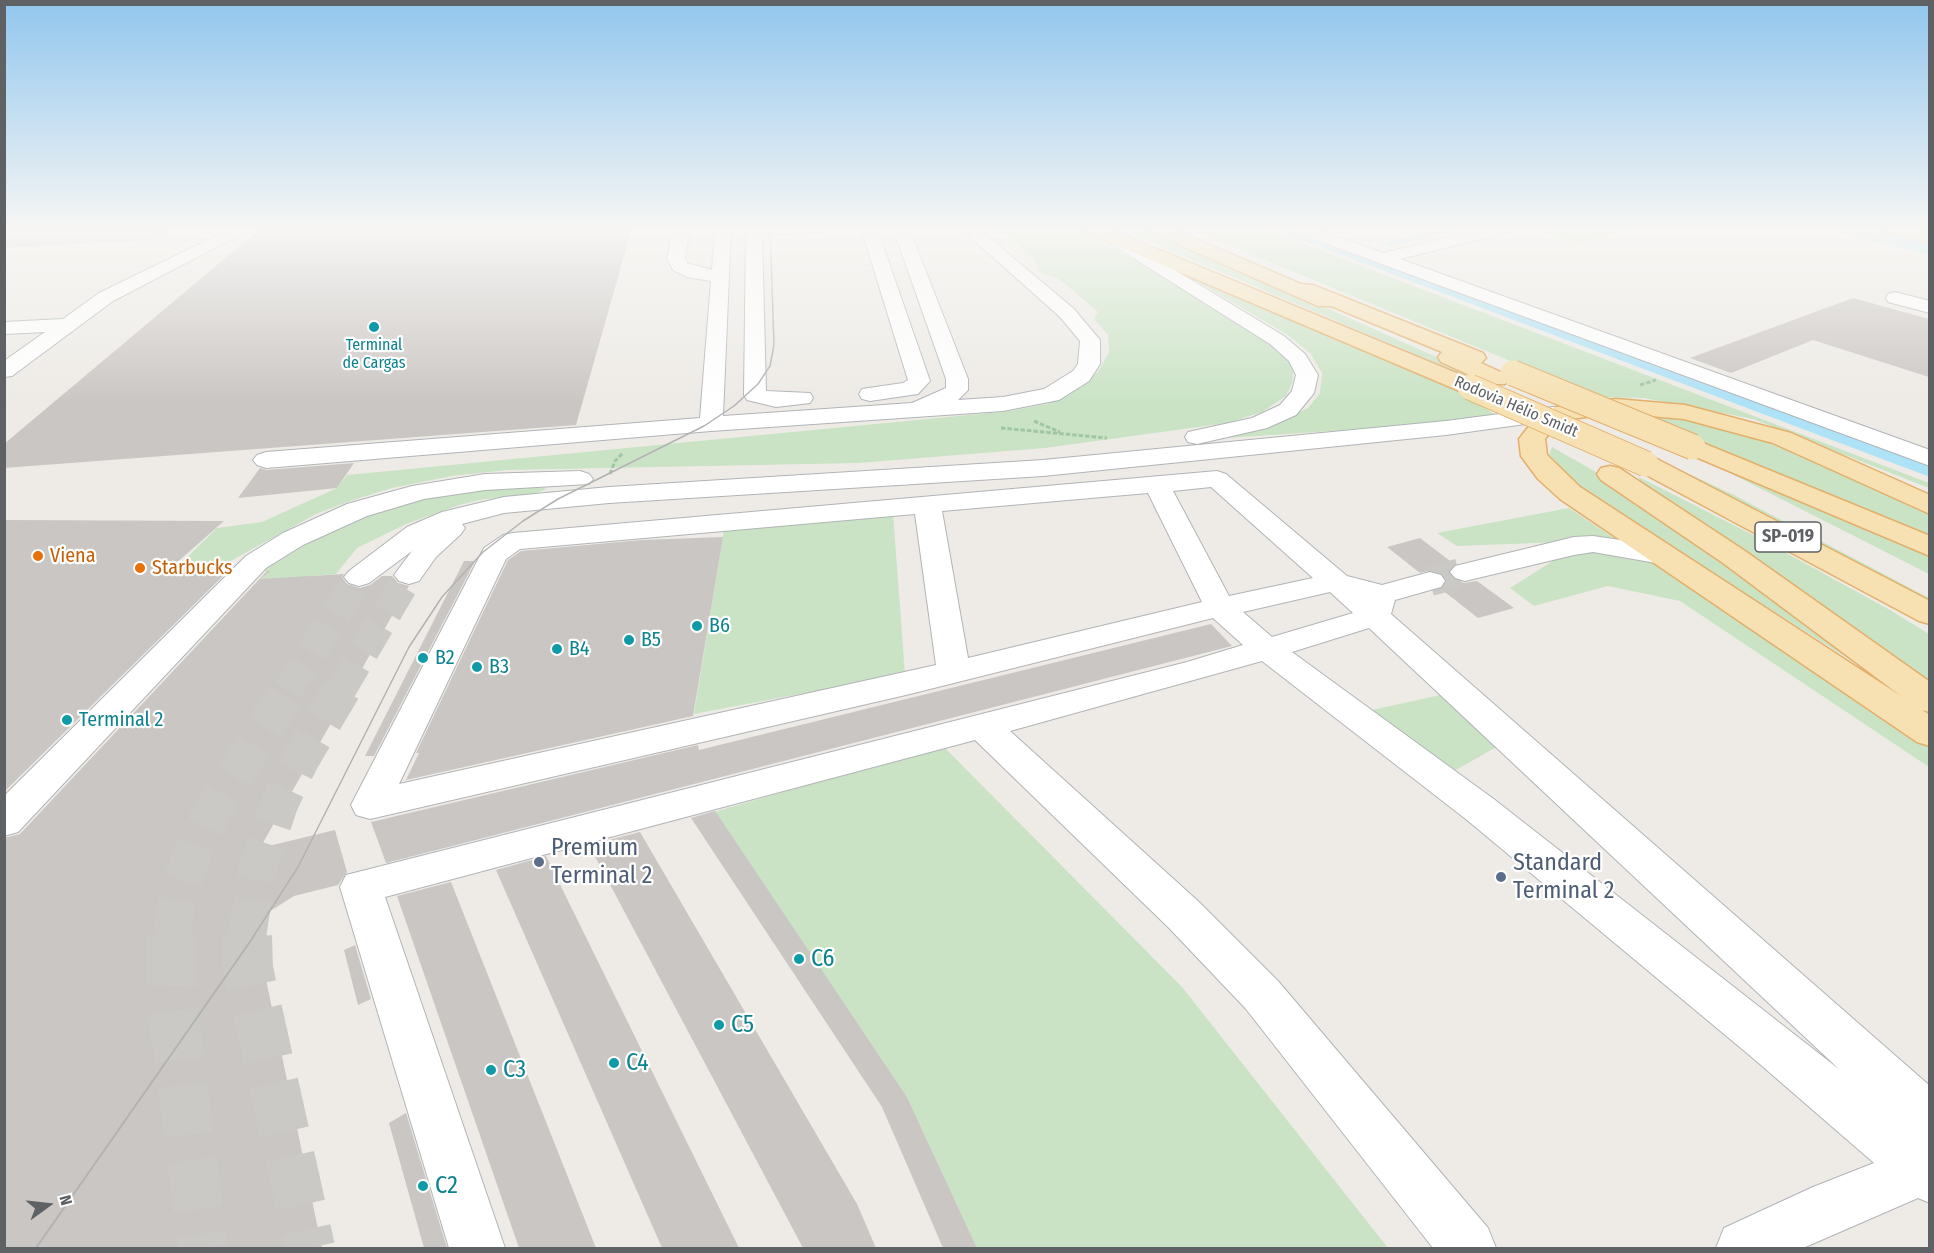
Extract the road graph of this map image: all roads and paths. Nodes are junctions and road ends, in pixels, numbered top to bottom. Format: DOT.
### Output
graph roads {
  1 [pos="127,286"];
  2 [pos="721,286"];
  3 [pos="754,286"];
  4 [pos="888,286"];
  5 [pos="923,286"];
  6 [pos="1036,286"];
  7 [pos="1192,286"];
  8 [pos="1229,286"];
  9 [pos="1291,286"];
  10 [pos="1461,286"];
  11 [pos="1895,297"];
  12 [pos="1929,307"];
  13 [pos="65,325"];
  14 [pos="4,328"];
  15 [pos="4,372"];
  16 [pos="1470,387"];
  17 [pos="957,390"];
  18 [pos="1003,404"];
  19 [pos="895,411"];
  20 [pos="1565,412"];
  21 [pos="711,423"];
  22 [pos="1782,438"];
  23 [pos="1929,439"];
  24 [pos="1904,450"];
  25 [pos="1669,455"];
  26 [pos="1929,459"];
  27 [pos="266,460"];
  28 [pos="902,477"];
  29 [pos="859,479"];
  30 [pos="1157,485"];
  31 [pos="1929,498"];
  32 [pos="504,505"];
  33 [pos="927,505"];
  34 [pos="1929,506"];
  35 [pos="687,527"];
  36 [pos="1929,547"];
  37 [pos="1662,555"];
  38 [pos="1465,572"];
  39 [pos="409,575"];
  40 [pos="359,577"];
  41 [pos="1431,581"];
  42 [pos="1335,582"];
  43 [pos="1929,588"];
  44 [pos="1378,605"];
  45 [pos="1221,609"];
  46 [pos="1929,614"];
  47 [pos="1267,649"];
  48 [pos="954,672"];
  49 [pos="1929,700"];
  50 [pos="982,726"];
  51 [pos="1929,733"];
  52 [pos="4,821"];
  53 [pos="1928,1158"];
  54 [pos="477,1248"];
  55 [pos="1468,1248"];
  56 [pos="1744,1248"];
  1 -- 13 [label="street"];
  2 -- 21 [label="street"];
  3 -- 4 [label="street"];
  5 -- 17 [label="street"];
  6 -- 18 [label="street"];
  7 -- 28 [label="street"];
  8 -- 16 [label="main road, Rodovia Hélio Smidt / SP-019"];
  9 -- 25 [label="main road, Rodovia Hélio Smidt / SP-019"];
  10 -- 24 [label="street"];
  11 -- 12 [label="street"];
  13 -- 14 [label="street"];
  13 -- 15 [label="street"];
  16 -- 25 [label="main road, Rodovia Hélio Smidt / SP-019, bridge"];
  16 -- 49 [label="main road, bridge"];
  17 -- 18 [label="street"];
  17 -- 19 [label="street"];
  18 -- 19 [label="street"];
  19 -- 21 [label="street"];
  20 -- 22 [label="main road"];
  20 -- 28 [label="street"];
  20 -- 37 [label="main road"];
  21 -- 27 [label="street"];
  22 -- 31 [label="street"];
  22 -- 34 [label="main road"];
  23 -- 24 [label="street"];
  24 -- 26 [label="street"];
  25 -- 36 [label="main road"];
  25 -- 43 [label="main road, Rodovia Hélio Smidt / SP-019"];
  25 -- 46 [label="main road, Rodovia Hélio Smidt / SP-019"];
  28 -- 29 [label="street"];
  28 -- 35 [label="street"];
  29 -- 32 [label="street"];
  29 -- 52 [label="street"];
  30 -- 33 [label="street"];
  30 -- 42 [label="street"];
  30 -- 45 [label="street"];
  32 -- 39 [label="street"];
  32 -- 40 [label="street"];
  33 -- 35 [label="street"];
  33 -- 48 [label="street"];
  35 -- 48 [label="street"];
  37 -- 38 [label="street"];
  37 -- 51 [label="main road"];
  41 -- 44 [label="street"];
  42 -- 44 [label="street"];
  42 -- 45 [label="street"];
  44 -- 47 [label="street"];
  44 -- 53 [label="street"];
  45 -- 47 [label="street"];
  45 -- 48 [label="street"];
  47 -- 50 [label="street"];
  47 -- 53 [label="street"];
  50 -- 54 [label="street"];
  50 -- 55 [label="street"];
  53 -- 56 [label="street"];
}
